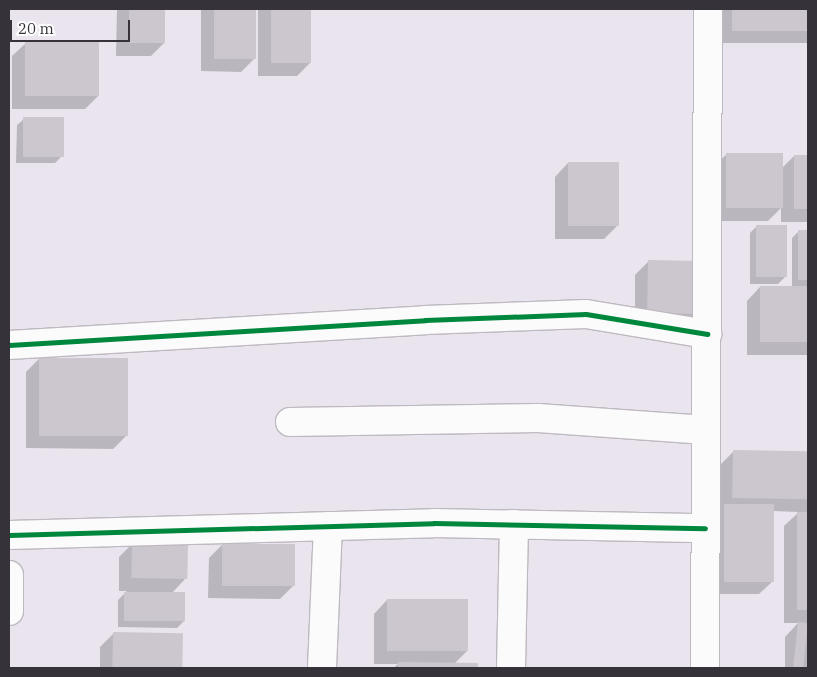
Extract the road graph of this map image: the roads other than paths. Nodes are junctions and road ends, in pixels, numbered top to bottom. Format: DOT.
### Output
graph roads {
  1 [pos="708,9"];
  2 [pos="707,334"];
  3 [pos="9,345"];
  4 [pos="290,422"];
  5 [pos="706,430"];
  6 [pos="514,524"];
  7 [pos="328,526"];
  8 [pos="706,528"];
  9 [pos="9,535"];
  10 [pos="9,574"];
  11 [pos="9,611"];
  12 [pos="322,668"];
  13 [pos="511,668"];
  14 [pos="705,668"];
  1 -- 2 [label="street"];
  2 -- 3 [label="street"];
  2 -- 5 [label="street"];
  4 -- 5 [label="street"];
  5 -- 8 [label="street"];
  6 -- 7 [label="street"];
  6 -- 8 [label="street"];
  6 -- 13 [label="street"];
  7 -- 9 [label="street"];
  7 -- 12 [label="street"];
  8 -- 14 [label="street"];
  10 -- 11 [label="street"];
}
